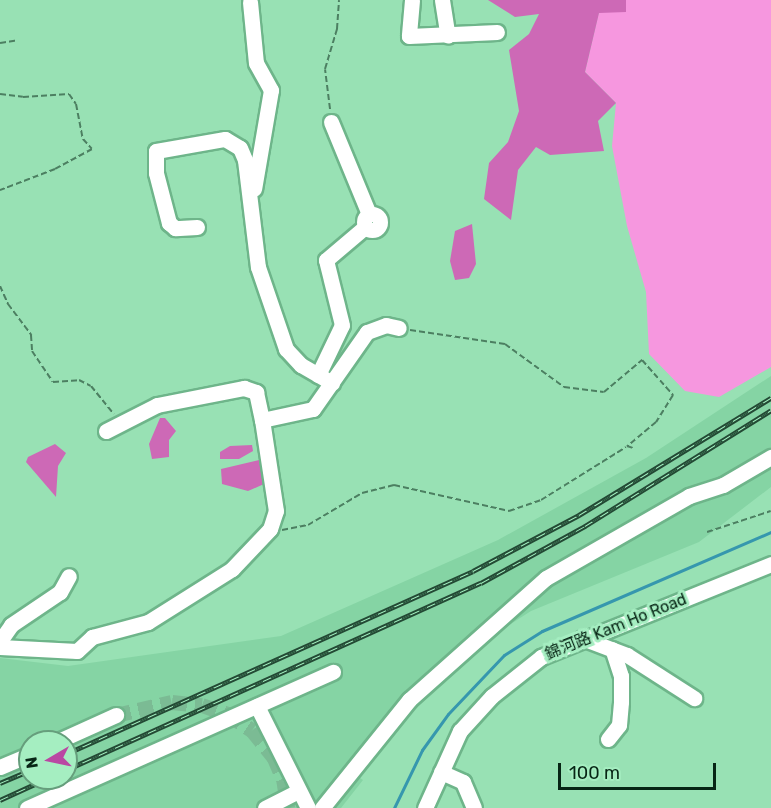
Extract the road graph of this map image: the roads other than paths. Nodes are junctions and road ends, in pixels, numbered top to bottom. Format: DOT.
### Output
graph roads {
  1 [pos="412,0"];
  2 [pos="442,0"];
  3 [pos="250,2"];
  4 [pos="497,32"];
  5 [pos="448,36"];
  6 [pos="331,122"];
  7 [pos="252,198"];
  8 [pos="197,226"];
  9 [pos="399,328"];
  10 [pos="318,375"];
  11 [pos="332,382"];
  12 [pos="262,420"];
  13 [pos="106,431"];
  14 [pos="771,457"];
  15 [pos="771,564"];
  16 [pos="69,576"];
  17 [pos="582,638"];
  18 [pos="0,641"];
  19 [pos="0,647"];
  20 [pos="612,649"];
  21 [pos="333,672"];
  22 [pos="694,698"];
  23 [pos="257,706"];
  24 [pos="116,715"];
  25 [pos="78,732"];
  26 [pos="608,739"];
  27 [pos="18,759"];
  28 [pos="0,767"];
  29 [pos="441,772"];
  30 [pos="297,792"];
  31 [pos="27,808"];
  32 [pos="264,808"];
  33 [pos="308,808"];
  34 [pos="322,808"];
  35 [pos="425,808"];
  36 [pos="474,808"];
  1 -- 5 [label="street"];
  2 -- 5 [label="street"];
  3 -- 7 [label="street"];
  4 -- 5 [label="street"];
  6 -- 10 [label="street"];
  7 -- 8 [label="street"];
  7 -- 10 [label="street"];
  9 -- 11 [label="street"];
  10 -- 11 [label="street"];
  11 -- 12 [label="street"];
  12 -- 13 [label="street"];
  12 -- 19 [label="street"];
  14 -- 34 [label="street"];
  15 -- 17 [label="street, 錦河路 Kam Ho Road"];
  16 -- 18 [label="street"];
  17 -- 20 [label="street"];
  17 -- 29 [label="street, 錦河路 Kam Ho Road"];
  20 -- 22 [label="street"];
  20 -- 26 [label="street"];
  21 -- 23 [label="street"];
  23 -- 30 [label="street"];
  23 -- 31 [label="street"];
  24 -- 25 [label="street"];
  27 -- 28 [label="street"];
  29 -- 35 [label="street, 錦河路 Kam Ho Road"];
  29 -- 36 [label="street"];
  30 -- 32 [label="street"];
  30 -- 33 [label="street"];
}
